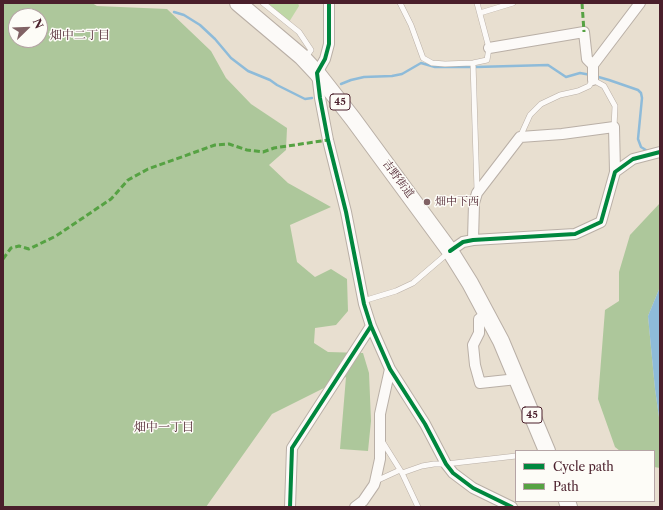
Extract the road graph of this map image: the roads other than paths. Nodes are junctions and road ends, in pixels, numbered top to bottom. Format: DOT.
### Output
graph roads {
  1 [pos="238,3"];
  2 [pos="263,3"];
  3 [pos="329,3"];
  4 [pos="400,3"];
  5 [pos="478,3"];
  6 [pos="513,3"];
  7 [pos="640,3"];
  8 [pos="633,8"];
  9 [pos="480,12"];
  10 [pos="489,48"];
  11 [pos="303,59"];
  12 [pos="473,63"];
  13 [pos="593,65"];
  14 [pos="317,73"];
  15 [pos="593,80"];
  16 [pos="614,127"];
  17 [pos="520,137"];
  18 [pos="660,152"];
  19 [pos="615,172"];
  20 [pos="477,193"];
  21 [pos="473,240"];
  22 [pos="450,251"];
  23 [pos="363,301"];
  24 [pos="487,314"];
  25 [pos="371,326"];
  26 [pos="390,370"];
  27 [pos="517,379"];
  28 [pos="380,438"];
  29 [pos="545,450"];
  30 [pos="515,456"];
  31 [pos="446,464"];
  32 [pos="401,471"];
  33 [pos="375,482"];
  34 [pos="290,507"];
  35 [pos="355,507"];
  36 [pos="418,507"];
  37 [pos="512,507"];
  1 -- 11 [label="main road, 吉野街道 / 45"];
  2 -- 11 [label="lane"];
  3 -- 14 [label="street"];
  4 -- 12 [label="lane"];
  5 -- 9 [label="lane"];
  6 -- 9 [label="lane"];
  7 -- 8 [label="street"];
  8 -- 13 [label="street"];
  9 -- 10 [label="lane"];
  10 -- 12 [label="lane"];
  10 -- 13 [label="street"];
  11 -- 14 [label="main road, 吉野街道 / 45"];
  12 -- 20 [label="lane"];
  13 -- 15 [label="street"];
  14 -- 22 [label="main road, 吉野街道 / 45"];
  14 -- 23 [label="street"];
  15 -- 16 [label="lane"];
  15 -- 17 [label="lane"];
  16 -- 17 [label="street"];
  16 -- 19 [label="street"];
  17 -- 20 [label="street"];
  18 -- 19 [label="street"];
  19 -- 21 [label="street"];
  20 -- 21 [label="street"];
  21 -- 22 [label="street"];
  22 -- 23 [label="lane"];
  22 -- 24 [label="main road, 吉野街道 / 45"];
  23 -- 25 [label="street"];
  24 -- 27 [label="main road, 吉野街道 / 45"];
  24 -- 27 [label="street"];
  25 -- 26 [label="street"];
  25 -- 34 [label="street"];
  26 -- 28 [label="street"];
  26 -- 31 [label="street"];
  27 -- 29 [label="main road, 吉野街道 / 45"];
  28 -- 32 [label="lane"];
  28 -- 33 [label="street"];
  30 -- 31 [label="lane"];
  31 -- 32 [label="lane"];
  31 -- 37 [label="street"];
  32 -- 33 [label="lane"];
  32 -- 36 [label="lane"];
  33 -- 35 [label="street"];
}
